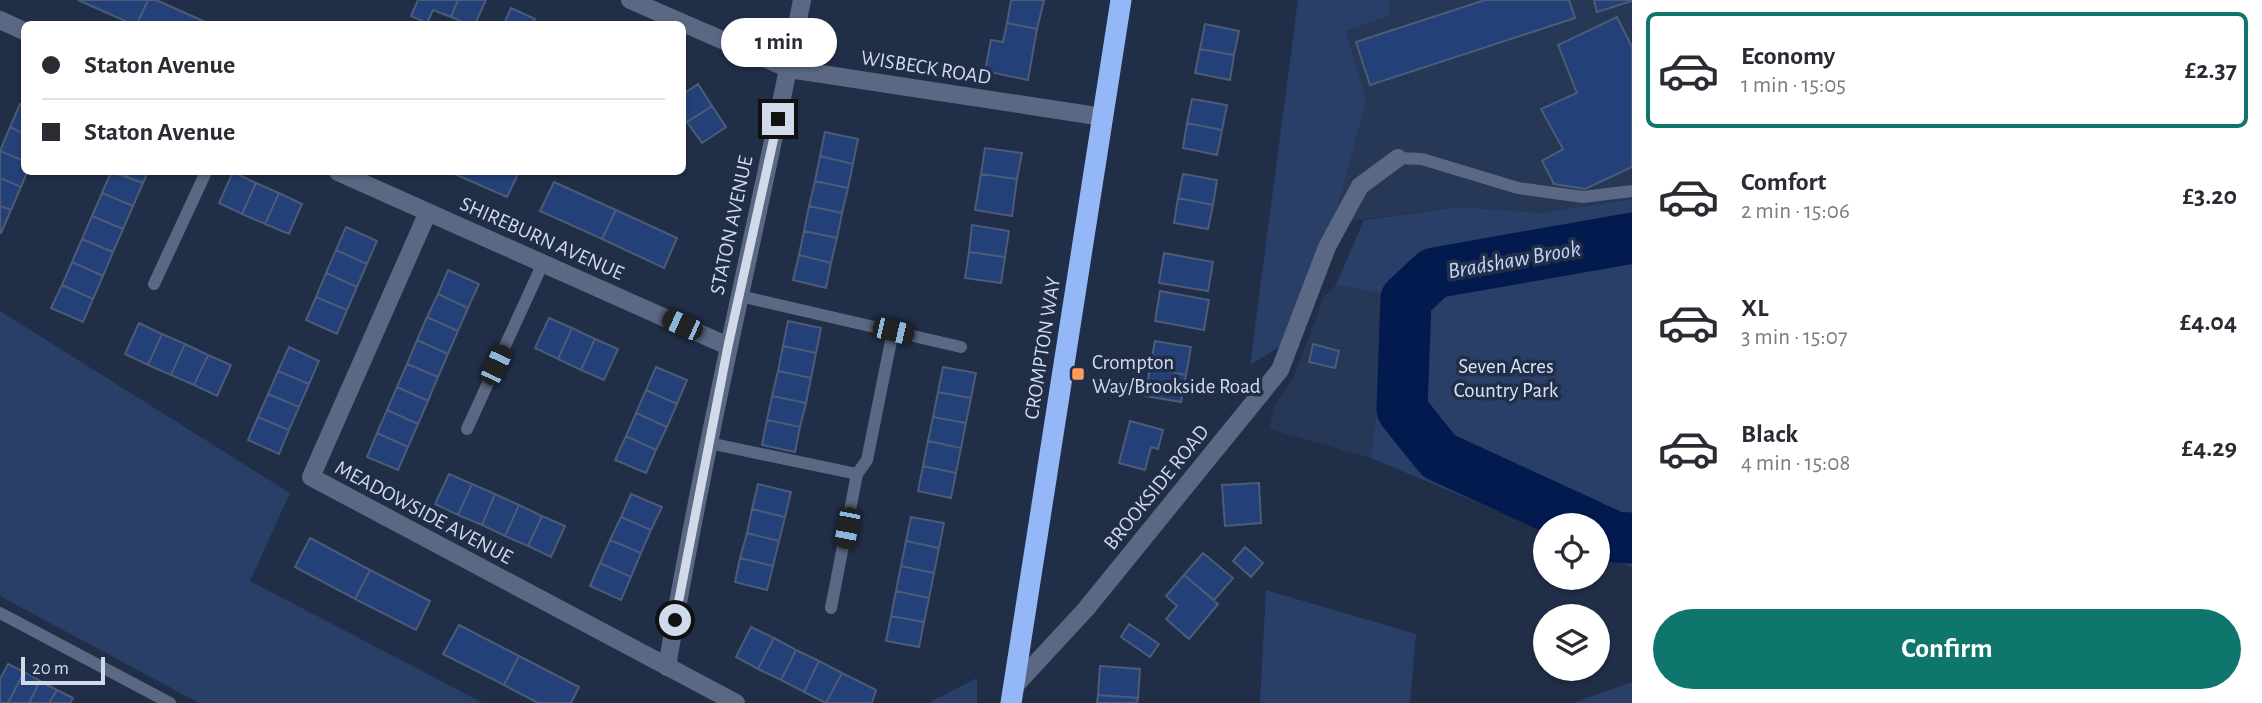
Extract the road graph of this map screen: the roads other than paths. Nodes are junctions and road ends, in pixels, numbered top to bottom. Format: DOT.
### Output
graph roads {
  1 [pos="630,0"];
  2 [pos="802,0"];
  3 [pos="1121,0"];
  4 [pos="678,21"];
  5 [pos="1,24"];
  6 [pos="686,24"];
  7 [pos="21,30"];
  8 [pos="789,69"];
  9 [pos="1103,117"];
  10 [pos="1398,158"];
  11 [pos="205,175"];
  12 [pos="345,175"];
  13 [pos="1632,191"];
  14 [pos="428,212"];
  15 [pos="543,263"];
  16 [pos="154,284"];
  17 [pos="740,296"];
  18 [pos="893,331"];
  19 [pos="728,346"];
  20 [pos="961,347"];
  21 [pos="467,429"];
  22 [pos="709,443"];
  23 [pos="857,474"];
  24 [pos="831,608"];
  25 [pos="0,613"];
  26 [pos="667,667"];
  27 [pos="1011,696"];
  28 [pos="170,703"];
  29 [pos="736,703"];
  1 -- 4 [label="street, WISBECK ROAD"];
  2 -- 8 [label="street, STATON AVENUE"];
  3 -- 9 [label="highway, CROMPTON WAY"];
  5 -- 7 [label="street"];
  6 -- 8 [label="street, WISBECK ROAD"];
  8 -- 9 [label="street, WISBECK ROAD"];
  8 -- 17 [label="street, STATON AVENUE"];
  9 -- 27 [label="highway, CROMPTON WAY"];
  10 -- 13 [label="lane"];
  10 -- 27 [label="street, BROOKSIDE ROAD"];
  11 -- 16 [label="lane"];
  12 -- 14 [label="street, SHIREBURN AVENUE"];
  14 -- 15 [label="street, SHIREBURN AVENUE"];
  14 -- 26 [label="street, MEADOWSIDE AVENUE"];
  15 -- 19 [label="street, SHIREBURN AVENUE"];
  15 -- 21 [label="lane"];
  17 -- 18 [label="lane"];
  17 -- 19 [label="street, STATON AVENUE"];
  18 -- 20 [label="lane"];
  18 -- 23 [label="lane"];
  19 -- 22 [label="street, STATON AVENUE"];
  22 -- 23 [label="lane"];
  22 -- 26 [label="street, STATON AVENUE"];
  23 -- 24 [label="lane"];
  25 -- 28 [label="lane"];
  26 -- 29 [label="street, MEADOWSIDE AVENUE"];
}
